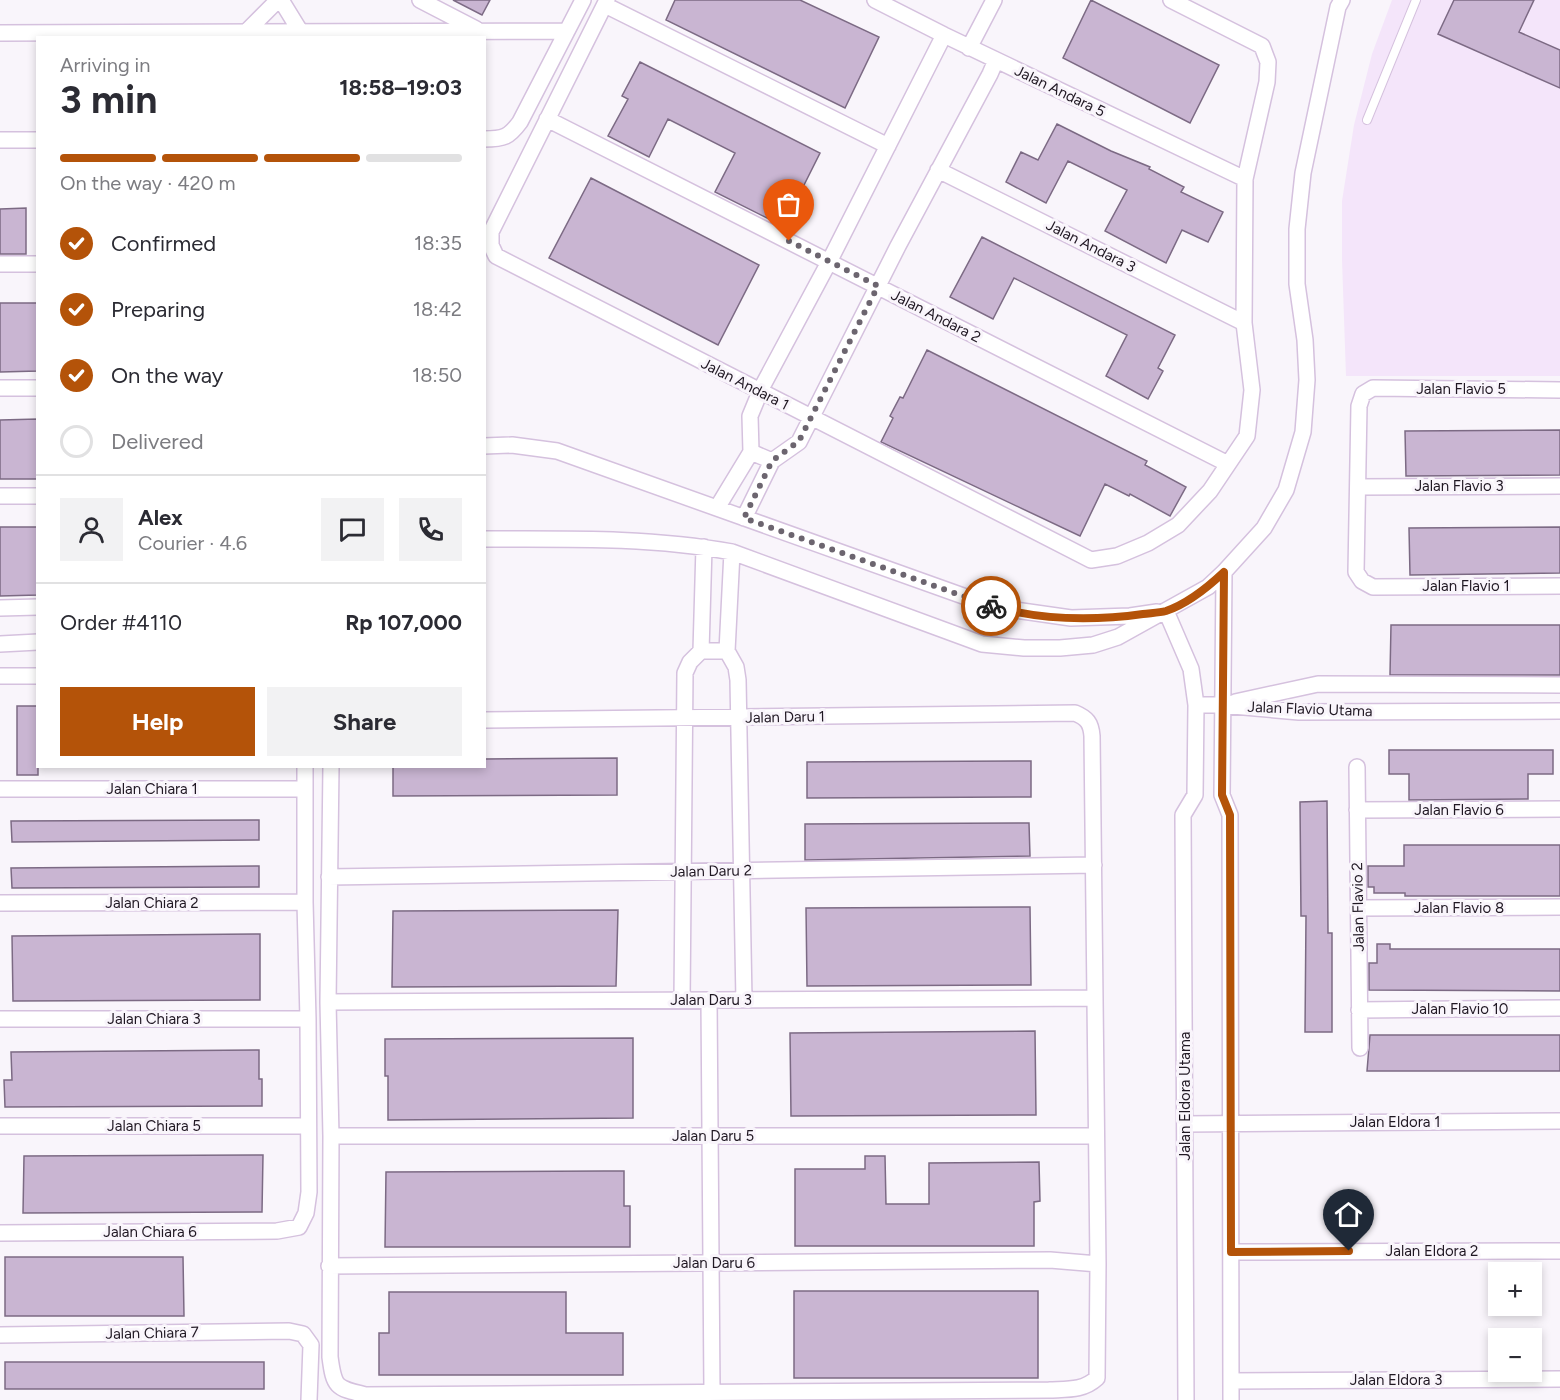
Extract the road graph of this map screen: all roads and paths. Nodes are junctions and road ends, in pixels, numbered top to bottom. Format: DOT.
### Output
graph roads {
  1 [pos="280,0"];
  2 [pos="420,0"];
  3 [pos="583,0"];
  4 [pos="875,0"];
  5 [pos="994,0"];
  6 [pos="1171,0"];
  7 [pos="1416,0"];
  8 [pos="1338,2"];
  9 [pos="606,3"];
  10 [pos="479,31"];
  11 [pos="567,31"];
  12 [pos="0,33"];
  13 [pos="247,34"];
  14 [pos="300,34"];
  15 [pos="944,35"];
  16 [pos="969,48"];
  17 [pos="996,60"];
  18 [pos="547,119"];
  19 [pos="1366,120"];
  20 [pos="0,140"];
  21 [pos="36,140"];
  22 [pos="486,140"];
  23 [pos="888,146"];
  24 [pos="938,170"];
  25 [pos="1245,180"];
  26 [pos="829,262"];
  27 [pos="0,264"];
  28 [pos="36,264"];
  29 [pos="878,286"];
  30 [pos="1244,323"];
  31 [pos="0,388"];
  32 [pos="36,388"];
  33 [pos="1560,390"];
  34 [pos="761,392"];
  35 [pos="811,417"];
  36 [pos="486,446"];
  37 [pos="751,452"];
  38 [pos="772,461"];
  39 [pos="1228,464"];
  40 [pos="1560,486"];
  41 [pos="1358,487"];
  42 [pos="0,496"];
  43 [pos="36,496"];
  44 [pos="717,508"];
  45 [pos="744,518"];
  46 [pos="486,539"];
  47 [pos="704,547"];
  48 [pos="732,552"];
  49 [pos="1224,572"];
  50 [pos="1560,586"];
  51 [pos="36,607"];
  52 [pos="0,608"];
  53 [pos="1166,611"];
  54 [pos="36,642"];
  55 [pos="0,644"];
  56 [pos="701,651"];
  57 [pos="727,651"];
  58 [pos="0,676"];
  59 [pos="36,676"];
  60 [pos="1560,685"];
  61 [pos="1196,705"];
  62 [pos="1221,705"];
  63 [pos="1560,711"];
  64 [pos="739,717"];
  65 [pos="684,718"];
  66 [pos="486,720"];
  67 [pos="1357,767"];
  68 [pos="305,768"];
  69 [pos="331,768"];
  70 [pos="0,789"];
  71 [pos="305,789"];
  72 [pos="1195,795"];
  73 [pos="1222,795"];
  74 [pos="1560,809"];
  75 [pos="1357,810"];
  76 [pos="1094,865"];
  77 [pos="742,871"];
  78 [pos="684,872"];
  79 [pos="329,878"];
  80 [pos="305,902"];
  81 [pos="0,903"];
  82 [pos="1358,908"];
  83 [pos="1560,908"];
  84 [pos="1094,998"];
  85 [pos="682,1000"];
  86 [pos="710,1000"];
  87 [pos="744,1000"];
  88 [pos="328,1002"];
  89 [pos="1560,1008"];
  90 [pos="1359,1010"];
  91 [pos="0,1019"];
  92 [pos="308,1019"];
  93 [pos="1360,1048"];
  94 [pos="1560,1121"];
  95 [pos="1231,1123"];
  96 [pos="1185,1124"];
  97 [pos="0,1126"];
  98 [pos="308,1126"];
  99 [pos="331,1136"];
  100 [pos="710,1136"];
  101 [pos="1096,1136"];
  102 [pos="0,1233"];
  103 [pos="1560,1251"];
  104 [pos="1231,1252"];
  105 [pos="711,1263"];
  106 [pos="1098,1264"];
  107 [pos="329,1266"];
  108 [pos="0,1335"];
  109 [pos="1560,1379"];
  110 [pos="1231,1381"];
  111 [pos="712,1391"];
  112 [pos="309,1400"];
  113 [pos="1186,1400"];
  114 [pos="1232,1400"];
  1 -- 13 [label="street"];
  1 -- 14 [label="street"];
  2 -- 10 [label="street"];
  3 -- 11 [label="street"];
  4 -- 15 [label="street, Jalan Andara 5"];
  5 -- 16 [label="street"];
  6 -- 25 [label="street"];
  7 -- 19 [label="lane"];
  8 -- 49 [label="street"];
  9 -- 18 [label="street"];
  9 -- 23 [label="street"];
  10 -- 11 [label="street"];
  10 -- 14 [label="street"];
  11 -- 22 [label="street"];
  12 -- 13 [label="street"];
  13 -- 14 [label="street"];
  15 -- 16 [label="street, Jalan Andara 5"];
  15 -- 23 [label="street"];
  16 -- 17 [label="street, Jalan Andara 5"];
  17 -- 24 [label="street"];
  17 -- 25 [label="street, Jalan Andara 5"];
  18 -- 26 [label="street, Jalan Andara 2"];
  18 -- 34 [label="street, Jalan Andara 1"];
  20 -- 21 [label="street"];
  23 -- 26 [label="street"];
  24 -- 29 [label="street"];
  24 -- 30 [label="street, Jalan Andara 3"];
  25 -- 30 [label="street"];
  26 -- 29 [label="street, Jalan Andara 2"];
  26 -- 34 [label="street"];
  27 -- 28 [label="street"];
  29 -- 35 [label="street"];
  29 -- 39 [label="street, Jalan Andara 2"];
  30 -- 39 [label="street"];
  31 -- 32 [label="street"];
  33 -- 41 [label="street, Jalan Flavio 5"];
  34 -- 35 [label="street, Jalan Andara 1"];
  34 -- 37 [label="street"];
  35 -- 38 [label="street"];
  35 -- 39 [label="street, Jalan Andara 1"];
  36 -- 44 [label="street"];
  37 -- 38 [label="street"];
  37 -- 44 [label="street"];
  38 -- 45 [label="street"];
  40 -- 41 [label="street, Jalan Flavio 3"];
  41 -- 50 [label="street, Jalan Flavio 1"];
  42 -- 43 [label="street"];
  44 -- 45 [label="street"];
  45 -- 53 [label="street"];
  46 -- 47 [label="street"];
  47 -- 48 [label="street"];
  47 -- 56 [label="street"];
  48 -- 53 [label="street"];
  48 -- 57 [label="street"];
  49 -- 53 [label="street"];
  49 -- 62 [label="street"];
  51 -- 52 [label="street"];
  53 -- 61 [label="street"];
  54 -- 55 [label="street"];
  56 -- 57 [label="street"];
  56 -- 65 [label="street"];
  57 -- 64 [label="street"];
  58 -- 59 [label="street"];
  60 -- 62 [label="street, Jalan Flavio Utama"];
  61 -- 62 [label="street"];
  61 -- 72 [label="street"];
  62 -- 63 [label="street, Jalan Flavio Utama"];
  62 -- 73 [label="street"];
  64 -- 65 [label="street, Jalan Daru 1"];
  64 -- 76 [label="street, Jalan Daru 1"];
  64 -- 77 [label="street"];
  65 -- 66 [label="street, Jalan Daru 1"];
  65 -- 78 [label="street"];
  67 -- 75 [label="street, Jalan Flavio 2"];
  68 -- 71 [label="street"];
  69 -- 79 [label="street"];
  70 -- 71 [label="street, Jalan Chiara 1"];
  71 -- 80 [label="street"];
  72 -- 73 [label="street"];
  72 -- 96 [label="street, Jalan Eldora Utama"];
  73 -- 95 [label="street"];
  74 -- 75 [label="street, Jalan Flavio 6"];
  75 -- 82 [label="street, Jalan Flavio 2"];
  76 -- 77 [label="street, Jalan Daru 2"];
  76 -- 84 [label="street"];
  77 -- 78 [label="street, Jalan Daru 2"];
  77 -- 87 [label="street"];
  78 -- 79 [label="street, Jalan Daru 2"];
  78 -- 85 [label="street"];
  79 -- 88 [label="street"];
  80 -- 81 [label="street, Jalan Chiara 2"];
  80 -- 92 [label="street"];
  82 -- 83 [label="street, Jalan Flavio 8"];
  82 -- 90 [label="street, Jalan Flavio 2"];
  84 -- 87 [label="street, Jalan Daru 3"];
  84 -- 101 [label="street"];
  85 -- 86 [label="street, Jalan Daru 3"];
  85 -- 88 [label="street, Jalan Daru 3"];
  86 -- 87 [label="street, Jalan Daru 3"];
  86 -- 100 [label="street"];
  88 -- 99 [label="street"];
  89 -- 90 [label="street, Jalan Flavio 10"];
  90 -- 93 [label="street, Jalan Flavio 2"];
  91 -- 92 [label="street, Jalan Chiara 3"];
  92 -- 98 [label="street"];
  94 -- 95 [label="street, Jalan Eldora 1"];
  95 -- 96 [label="street, Jalan Eldora 1"];
  95 -- 104 [label="street"];
  96 -- 113 [label="street, Jalan Eldora Utama"];
  97 -- 98 [label="street, Jalan Chiara 5"];
  98 -- 102 [label="street, Jalan Chiara 6"];
  99 -- 100 [label="street, Jalan Daru 5"];
  99 -- 107 [label="street"];
  100 -- 101 [label="street, Jalan Daru 5"];
  100 -- 105 [label="street"];
  101 -- 106 [label="street"];
  103 -- 104 [label="street, Jalan Eldora 2"];
  104 -- 110 [label="street"];
  105 -- 106 [label="street, Jalan Daru 6"];
  105 -- 107 [label="street, Jalan Daru 6"];
  105 -- 111 [label="street"];
  106 -- 111 [label="street"];
  107 -- 111 [label="street"];
  108 -- 112 [label="street, Jalan Chiara 7"];
  109 -- 110 [label="street, Jalan Eldora 3"];
  110 -- 114 [label="street"];
}
